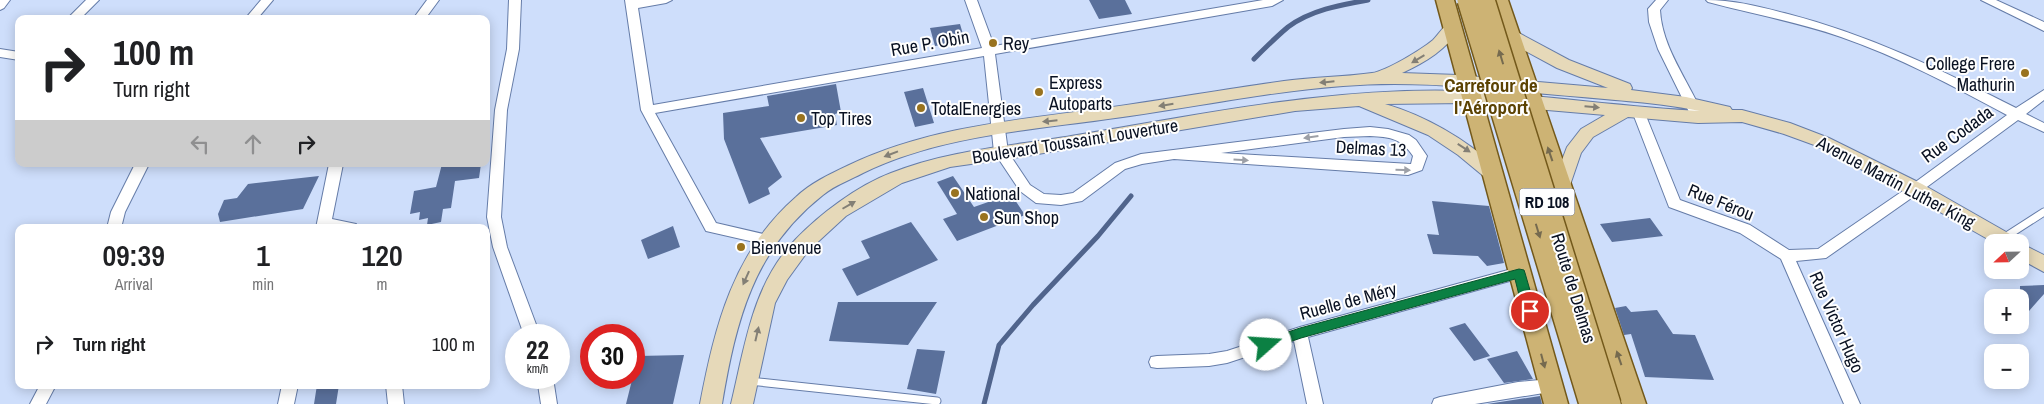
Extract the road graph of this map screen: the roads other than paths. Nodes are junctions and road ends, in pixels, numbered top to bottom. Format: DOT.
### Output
graph roads {
  1 [pos="4,0"];
  2 [pos="93,0"];
  3 [pos="267,0"];
  4 [pos="433,0"];
  5 [pos="515,0"];
  6 [pos="666,0"];
  7 [pos="972,0"];
  8 [pos="1277,0"];
  9 [pos="1445,0"];
  10 [pos="1468,0"];
  11 [pos="1484,0"];
  12 [pos="1499,0"];
  13 [pos="1662,0"];
  14 [pos="1712,0"];
  15 [pos="1987,0"];
  16 [pos="631,3"];
  17 [pos="0,6"];
  18 [pos="77,15"];
  19 [pos="254,15"];
  20 [pos="422,15"];
  21 [pos="1453,27"];
  22 [pos="2044,27"];
  23 [pos="1511,36"];
  24 [pos="989,50"];
  25 [pos="0,53"];
  26 [pos="15,55"];
  27 [pos="1375,79"];
  28 [pos="1464,88"];
  29 [pos="2044,94"];
  30 [pos="1535,97"];
  31 [pos="1356,101"];
  32 [pos="1681,104"];
  33 [pos="647,110"];
  34 [pos="1632,110"];
  35 [pos="2017,114"];
  36 [pos="999,126"];
  37 [pos="2044,128"];
  38 [pos="1001,152"];
  39 [pos="1175,155"];
  40 [pos="140,167"];
  41 [pos="335,167"];
  42 [pos="1493,174"];
  43 [pos="1561,186"];
  44 [pos="1915,189"];
  45 [pos="2044,212"];
  46 [pos="115,224"];
  47 [pos="323,224"];
  48 [pos="1993,234"];
  49 [pos="2014,234"];
  50 [pos="767,240"];
  51 [pos="493,246"];
  52 [pos="2029,255"];
  53 [pos="1788,256"];
  54 [pos="2044,264"];
  55 [pos="1519,273"];
  56 [pos="527,324"];
  57 [pos="1300,333"];
  58 [pos="1157,362"];
  59 [pos="746,381"];
  60 [pos="46,389"];
  61 [pos="289,389"];
  62 [pos="394,389"];
  63 [pos="547,389"];
  64 [pos="1553,395"];
  65 [pos="937,401"];
  66 [pos="38,404"];
  67 [pos="286,404"];
  68 [pos="396,404"];
  69 [pos="549,404"];
  70 [pos="711,404"];
  71 [pos="742,404"];
  72 [pos="1315,404"];
  73 [pos="1440,404"];
  74 [pos="1590,404"];
  75 [pos="1610,404"];
  76 [pos="1634,404"];
  77 [pos="1852,404"];
  1 -- 17 [label="street"];
  2 -- 18 [label="street"];
  3 -- 19 [label="street"];
  4 -- 20 [label="street"];
  5 -- 51 [label="street"];
  6 -- 16 [label="street"];
  7 -- 24 [label="street"];
  8 -- 24 [label="street, Rue P. Obin"];
  9 -- 21 [label="main road"];
  10 -- 74 [label="main road, Route de Delmas / RD 108, one-way, bridge"];
  75 -- 11 [label="main road, Route de Delmas / RD 108, one-way, bridge"];
  12 -- 23 [label="main road"];
  13 -- 32 [label="street"];
  14 -- 35 [label="street"];
  15 -- 22 [label="street"];
  16 -- 33 [label="street"];
  21 -- 27 [label="main road, one-way"];
  21 -- 28 [label="main road"];
  23 -- 30 [label="main road"];
  23 -- 32 [label="main road"];
  24 -- 33 [label="street, Rue P. Obin"];
  24 -- 36 [label="street"];
  25 -- 26 [label="street"];
  27 -- 28 [label="main road, Boulevard Toussaint Louverture"];
  27 -- 36 [label="main road, Boulevard Toussaint Louverture, one-way"];
  28 -- 30 [label="main road, Boulevard Toussaint Louverture"];
  28 -- 31 [label="main road, Boulevard Toussaint Louverture"];
  28 -- 42 [label="main road"];
  29 -- 35 [label="street, Rue Codada"];
  30 -- 32 [label="main road, Avenue Martin Luther King"];
  30 -- 34 [label="main road, Avenue Martin Luther King, one-way"];
  43 -- 30 [label="main road, one-way"];
  31 -- 38 [label="main road, Boulevard Toussaint Louverture"];
  31 -- 42 [label="main road, one-way"];
  32 -- 34 [label="main road, Avenue Martin Luther King"];
  32 -- 44 [label="main road, Avenue Martin Luther King"];
  33 -- 50 [label="street"];
  34 -- 43 [label="main road"];
  34 -- 53 [label="street, Rue Férou"];
  35 -- 37 [label="street"];
  35 -- 44 [label="street, Rue Codada"];
  36 -- 38 [label="street"];
  36 -- 50 [label="main road, Boulevard Toussaint Louverture, one-way"];
  38 -- 39 [label="street, Delmas 13"];
  59 -- 38 [label="main road, Boulevard Toussaint Louverture, one-way"];
  39 -- 39 [label="street, Delmas 13, one-way"];
  40 -- 46 [label="street"];
  41 -- 47 [label="street"];
  42 -- 55 [label="main road"];
  76 -- 43 [label="main road, one-way"];
  44 -- 48 [label="main road, Avenue Martin Luther King"];
  44 -- 53 [label="street, Rue Codada"];
  45 -- 49 [label="lane"];
  50 -- 70 [label="main road, Boulevard Toussaint Louverture, one-way"];
  51 -- 56 [label="street"];
  52 -- 54 [label="main road"];
  53 -- 77 [label="street, Rue Victor Hugo"];
  55 -- 57 [label="street, Ruelle de Méry"];
  55 -- 64 [label="main road, one-way"];
  57 -- 58 [label="street, Ruelle de Méry"];
  57 -- 72 [label="street"];
  59 -- 65 [label="lane"];
  59 -- 71 [label="main road, Boulevard Toussaint Louverture"];
  60 -- 66 [label="street"];
  61 -- 67 [label="street"];
  62 -- 68 [label="street"];
  63 -- 69 [label="street"];
  64 -- 73 [label="street"];
}
